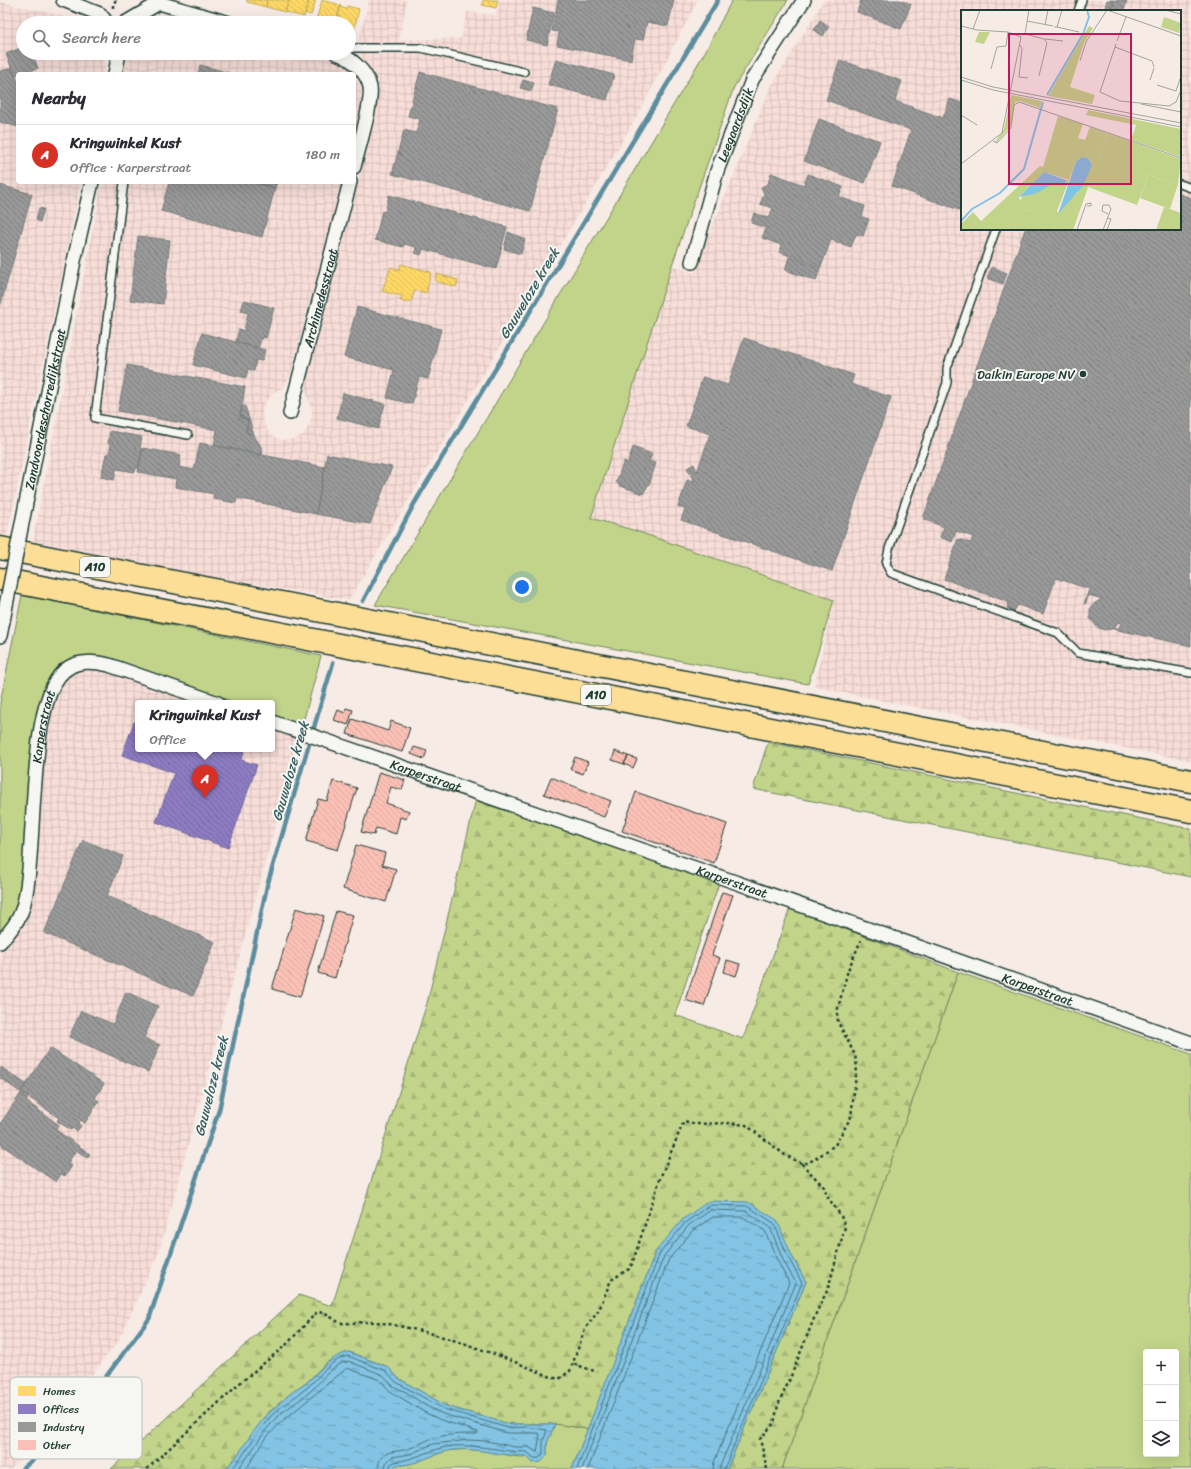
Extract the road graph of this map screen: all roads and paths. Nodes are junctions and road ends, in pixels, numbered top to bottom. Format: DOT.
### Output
graph roads {
  1 [pos="63,0"];
  2 [pos="804,0"];
  3 [pos="1082,0"];
  4 [pos="159,2"];
  5 [pos="1078,10"];
  6 [pos="102,16"];
  7 [pos="136,16"];
  8 [pos="206,16"];
  9 [pos="356,48"];
  10 [pos="118,60"];
  11 [pos="350,60"];
  12 [pos="115,72"];
  13 [pos="524,72"];
  14 [pos="356,159"];
  15 [pos="92,184"];
  16 [pos="124,184"];
  17 [pos="349,184"];
  18 [pos="1181,184"];
  19 [pos="1191,188"];
  20 [pos="996,230"];
  21 [pos="692,262"];
  22 [pos="290,413"];
  23 [pos="188,435"];
  24 [pos="0,548"];
  25 [pos="0,579"];
  26 [pos="1,631"];
  27 [pos="1191,674"];
  28 [pos="209,700"];
  29 [pos="275,723"];
  30 [pos="1191,781"];
  31 [pos="1191,811"];
  32 [pos="867,929"];
  33 [pos="0,942"];
  34 [pos="1191,1043"];
  35 [pos="801,1163"];
  36 [pos="574,1364"];
  37 [pos="597,1372"];
  38 [pos="147,1469"];
  39 [pos="767,1469"];
  1 -- 6 [label="street"];
  2 -- 21 [label="street, Leegaardsdijk"];
  3 -- 5 [label="lane"];
  4 -- 7 [label="street"];
  4 -- 8 [label="street"];
  9 -- 13 [label="lane"];
  10 -- 12 [label="street"];
  11 -- 14 [label="street"];
  15 -- 26 [label="street, Zandvoordeschorredijkstraat, bridge"];
  16 -- 23 [label="lane"];
  17 -- 22 [label="street, Archimedesstraat"];
  18 -- 19 [label="lane"];
  20 -- 27 [label="lane"];
  24 -- 30 [label="highway, A10"];
  25 -- 31 [label="highway, A10"];
  28 -- 33 [label="street, Karperstraat"];
  29 -- 32 [label="street, Karperstraat"];
  32 -- 34 [label="street, Karperstraat"];
  32 -- 35 [label="path"];
  35 -- 36 [label="path"];
  35 -- 39 [label="path"];
  36 -- 37 [label="path"];
  36 -- 38 [label="path"];
}
